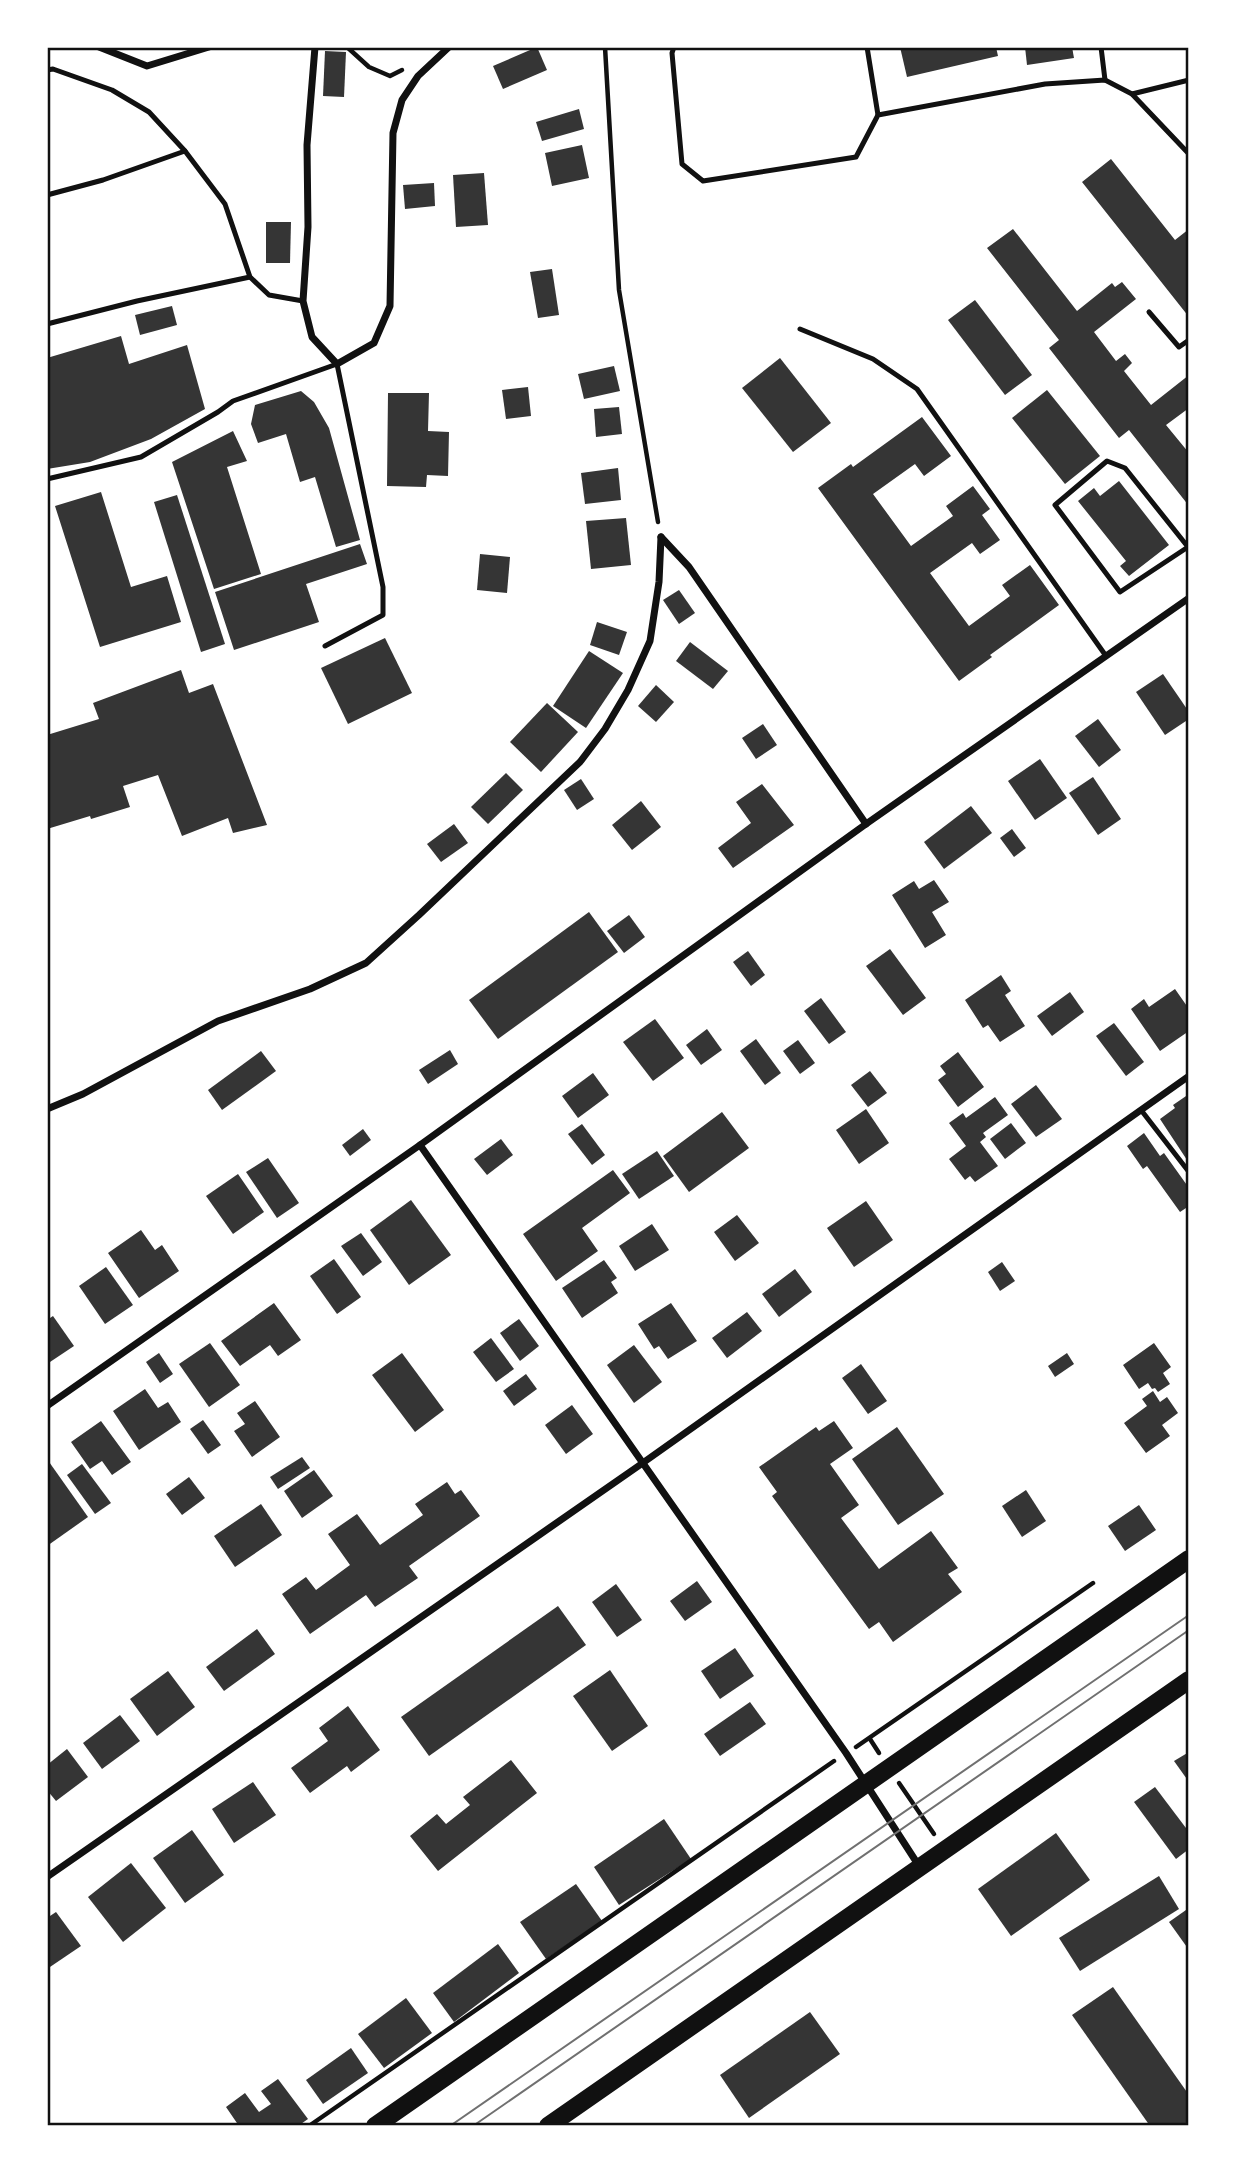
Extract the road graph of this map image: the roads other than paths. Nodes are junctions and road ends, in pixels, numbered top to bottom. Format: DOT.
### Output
graph roads {
  1 [pos="99,47"];
  2 [pos="209,47"];
  3 [pos="315,47"];
  4 [pos="449,47"];
  5 [pos="674,47"];
  6 [pos="867,47"];
  7 [pos="1101,47"];
  8 [pos="47,70"];
  9 [pos="1105,80"];
  10 [pos="1189,80"];
  11 [pos="1132,94"];
  12 [pos="878,115"];
  13 [pos="185,151"];
  14 [pos="1189,155"];
  15 [pos="47,195"];
  16 [pos="250,277"];
  17 [pos="303,301"];
  18 [pos="1149,312"];
  19 [pos="47,324"];
  20 [pos="800,329"];
  21 [pos="1189,340"];
  22 [pos="337,363"];
  23 [pos="47,479"];
  24 [pos="1189,547"];
  25 [pos="1189,598"];
  26 [pos="325,646"];
  27 [pos="1106,656"];
  28 [pos="866,824"];
  29 [pos="1189,1076"];
  30 [pos="47,1109"];
  31 [pos="1141,1110"];
  32 [pos="420,1145"];
  33 [pos="1189,1172"];
  34 [pos="47,1406"];
  35 [pos="642,1463"];
  36 [pos="1189,1559"];
  37 [pos="1189,1680"];
  38 [pos="867,1784"];
  39 [pos="920,1867"];
  40 [pos="47,1877"];
  41 [pos="375,2126"];
  42 [pos="548,2126"];
  1 -- 2 [label="street"];
  3 -- 17 [label="street"];
  4 -- 22 [label="street"];
  5 -- 12 [label="lane"];
  6 -- 12 [label="lane"];
  7 -- 9 [label="lane"];
  8 -- 13 [label="lane"];
  9 -- 11 [label="lane"];
  9 -- 12 [label="lane"];
  10 -- 11 [label="lane"];
  11 -- 14 [label="lane"];
  13 -- 15 [label="lane"];
  13 -- 16 [label="lane"];
  16 -- 17 [label="lane"];
  16 -- 19 [label="lane"];
  17 -- 22 [label="street"];
  18 -- 21 [label="lane"];
  20 -- 27 [label="lane"];
  22 -- 23 [label="lane"];
  22 -- 26 [label="lane"];
  24 -- 24 [label="lane"];
  25 -- 27 [label="street"];
  27 -- 28 [label="street"];
  28 -- 30 [label="street"];
  28 -- 32 [label="street"];
  29 -- 31 [label="street"];
  31 -- 33 [label="lane"];
  31 -- 35 [label="street"];
  32 -- 34 [label="street"];
  32 -- 35 [label="street"];
  35 -- 38 [label="street"];
  35 -- 40 [label="street"];
  36 -- 38 [label="main road"];
  37 -- 39 [label="main road"];
  38 -- 39 [label="street"];
  38 -- 41 [label="main road"];
  39 -- 42 [label="main road"];
}
